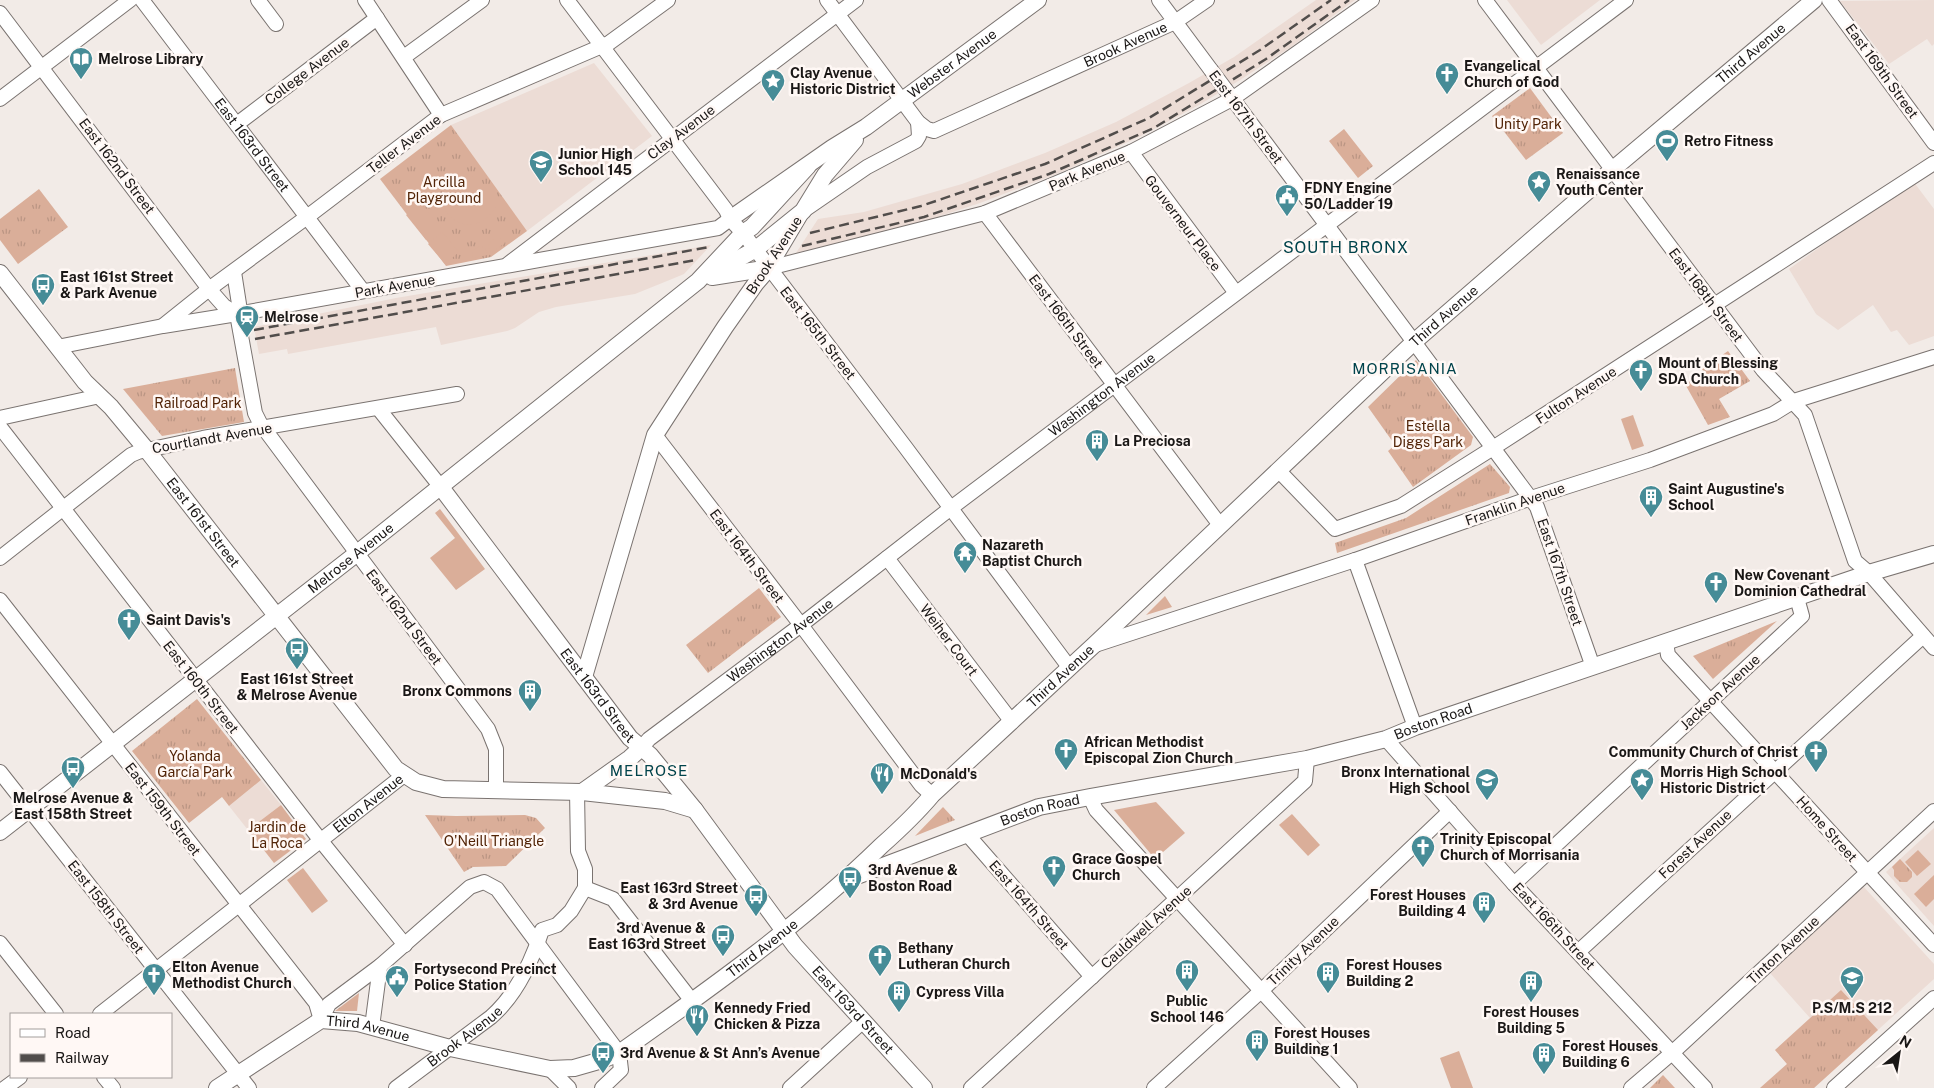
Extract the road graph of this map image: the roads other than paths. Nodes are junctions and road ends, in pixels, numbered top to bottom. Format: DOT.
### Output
graph roads {
  1 [pos="130,0"];
  2 [pos="142,0"];
  3 [pos="258,0"];
  4 [pos="366,0"];
  5 [pos="482,0"];
  6 [pos="567,0"];
  7 [pos="668,0"];
  8 [pos="827,0"];
  9 [pos="856,0"];
  10 [pos="1038,0"];
  11 [pos="1159,0"];
  12 [pos="1207,0"];
  13 [pos="1372,0"];
  14 [pos="1485,0"];
  15 [pos="1626,0"];
  16 [pos="1814,0"];
  17 [pos="1829,0"];
  18 [pos="0,13"];
  19 [pos="837,14"];
  20 [pos="377,18"];
  21 [pos="1175,22"];
  22 [pos="276,24"];
  23 [pos="600,46"];
  24 [pos="404,57"];
  25 [pos="42,67"];
  26 [pos="1536,68"];
  27 [pos="1229,95"];
  28 [pos="0,99"];
  29 [pos="903,100"];
  30 [pos="441,115"];
  31 [pos="918,122"];
  32 [pos="237,124"];
  33 [pos="866,127"];
  34 [pos="671,139"];
  35 [pos="1934,143"];
  36 [pos="1131,152"];
  37 [pos="1934,163"];
  38 [pos="808,166"];
  39 [pos="1612,170"];
  40 [pos="803,211"];
  41 [pos="985,213"];
  42 [pos="307,217"];
  43 [pos="730,219"];
  44 [pos="1327,224"];
  45 [pos="743,233"];
  46 [pos="756,249"];
  47 [pos="507,265"];
  48 [pos="769,268"];
  49 [pos="234,272"];
  50 [pos="0,273"];
  51 [pos="698,281"];
  52 [pos="209,289"];
  53 [pos="363,291"];
  54 [pos="1236,293"];
  55 [pos="1713,305"];
  56 [pos="237,314"];
  57 [pos="163,326"];
  58 [pos="1414,341"];
  59 [pos="57,347"];
  60 [pos="1934,357"];
  61 [pos="1115,386"];
  62 [pos="457,394"];
  63 [pos="100,396"];
  64 [pos="1794,401"];
  65 [pos="378,408"];
  66 [pos="0,418"];
  67 [pos="0,427"];
  68 [pos="262,428"];
  69 [pos="654,435"];
  70 [pos="1493,448"];
  71 [pos="146,449"];
  72 [pos="1278,470"];
  73 [pos="440,486"];
  74 [pos="1531,498"];
  75 [pos="951,508"];
  76 [pos="62,509"];
  77 [pos="1220,525"];
  78 [pos="356,554"];
  79 [pos="1934,554"];
  80 [pos="0,558"];
  81 [pos="887,558"];
  82 [pos="1356,560"];
  83 [pos="1869,574"];
  84 [pos="1798,598"];
  85 [pos="0,600"];
  86 [pos="276,616"];
  87 [pos="801,625"];
  88 [pos="1923,636"];
  89 [pos="1666,642"];
  90 [pos="1094,645"];
  91 [pos="1934,648"];
  92 [pos="1069,667"];
  93 [pos="1593,667"];
  94 [pos="584,677"];
  95 [pos="196,679"];
  96 [pos="1711,702"];
  97 [pos="1012,722"];
  98 [pos="1415,727"];
  99 [pos="1386,739"];
  100 [pos="113,744"];
  101 [pos="640,748"];
  102 [pos="1307,759"];
  103 [pos="0,772"];
  104 [pos="1774,772"];
  105 [pos="404,775"];
  106 [pos="496,791"];
  107 [pos="580,791"];
  108 [pos="932,795"];
  109 [pos="1090,796"];
  110 [pos="29,809"];
  111 [pos="695,810"];
  112 [pos="1450,811"];
  113 [pos="1934,811"];
  114 [pos="0,832"];
  115 [pos="967,834"];
  116 [pos="321,841"];
  117 [pos="887,841"];
  118 [pos="924,850"];
  119 [pos="1867,873"];
  120 [pos="848,879"];
  121 [pos="1514,884"];
  122 [pos="585,888"];
  123 [pos="1177,900"];
  124 [pos="239,906"];
  125 [pos="785,932"];
  126 [pos="0,943"];
  127 [pos="405,945"];
  128 [pos="537,945"];
  129 [pos="1934,945"];
  130 [pos="1578,952"];
  131 [pos="380,966"];
  132 [pos="156,971"];
  133 [pos="1092,976"];
  134 [pos="1261,992"];
  135 [pos="1934,998"];
  136 [pos="692,1001"];
  137 [pos="55,1013"];
  138 [pos="101,1013"];
  139 [pos="321,1020"];
  140 [pos="863,1021"];
  141 [pos="372,1027"];
  142 [pos="450,1048"];
  143 [pos="619,1053"];
  144 [pos="1672,1053"];
  145 [pos="550,1069"];
  146 [pos="237,1074"];
  147 [pos="19,1078"];
  148 [pos="105,1078"];
  149 [pos="1843,1085"];
  150 [pos="6,1088"];
  151 [pos="113,1088"];
  152 [pos="216,1088"];
  153 [pos="249,1088"];
  154 [pos="396,1088"];
  155 [pos="569,1088"];
  156 [pos="602,1088"];
  157 [pos="790,1088"];
  158 [pos="924,1088"];
  159 [pos="971,1088"];
  160 [pos="1154,1088"];
  161 [pos="1350,1088"];
  162 [pos="1631,1088"];
  163 [pos="1705,1088"];
  1 -- 25 [label="street"];
  2 -- 32 [label="street, East 163rd Street"];
  3 -- 22 [label="street"];
  4 -- 20 [label="street"];
  5 -- 24 [label="street"];
  6 -- 23 [label="street, East 165th Street"];
  7 -- 23 [label="street, Teller Avenue"];
  8 -- 19 [label="street"];
  9 -- 19 [label="street, Clay Avenue"];
  10 -- 29 [label="main road, Webster Avenue"];
  11 -- 21 [label="street, East 167th Street"];
  12 -- 21 [label="street, Brook Avenue"];
  13 -- 27 [label="street, Park Avenue"];
  14 -- 26 [label="street, East 168th Street"];
  15 -- 26 [label="street, Washington Avenue"];
  16 -- 39 [label="main road, Third Avenue"];
  17 -- 35 [label="street, East 169th Street"];
  18 -- 25 [label="street, East 162nd Street"];
  19 -- 29 [label="street"];
  19 -- 34 [label="street, Clay Avenue"];
  20 -- 24 [label="street"];
  20 -- 32 [label="street, College Avenue"];
  21 -- 27 [label="street, East 167th Street, bridge"];
  21 -- 31 [label="street, Brook Avenue"];
  23 -- 30 [label="street, Teller Avenue"];
  23 -- 34 [label="street, East 165th Street"];
  24 -- 30 [label="street"];
  25 -- 28 [label="street"];
  25 -- 52 [label="street, East 162nd Street"];
  26 -- 39 [label="street, East 168th Street"];
  26 -- 44 [label="street, Washington Avenue"];
  27 -- 36 [label="street, Park Avenue"];
  27 -- 44 [label="street, East 167th Street"];
  29 -- 31 [label="street"];
  29 -- 33 [label="main road, Webster Avenue"];
  30 -- 42 [label="street, Teller Avenue"];
  31 -- 40 [label="street, Brook Avenue"];
  32 -- 42 [label="street, East 163rd Street"];
  33 -- 38 [label="main road, Webster Avenue"];
  33 -- 40 [label="main road, Webster Avenue"];
  34 -- 43 [label="street, East 165th Street"];
  34 -- 47 [label="street, Clay Avenue"];
  36 -- 41 [label="street, Park Avenue"];
  36 -- 54 [label="street, Gouverneur Place"];
  37 -- 55 [label="street, Fulton Avenue"];
  38 -- 43 [label="main road, Webster Avenue"];
  38 -- 45 [label="main road, Webster Avenue"];
  39 -- 55 [label="street, East 168th Street"];
  39 -- 58 [label="main road, Third Avenue"];
  40 -- 46 [label="main road, Webster Avenue"];
  40 -- 48 [label="street, Brook Avenue"];
  41 -- 48 [label="street, Park Avenue"];
  41 -- 61 [label="street, East 166th Street"];
  42 -- 49 [label="street, Teller Avenue"];
  42 -- 53 [label="street, East 163rd Street"];
  43 -- 45 [label="street, East 165th Street"];
  43 -- 47 [label="street, Park Avenue"];
  44 -- 54 [label="street, Washington Avenue"];
  44 -- 58 [label="street, East 167th Street"];
  45 -- 46 [label="street, East 165th Street"];
  45 -- 51 [label="main road, Melrose Avenue"];
  46 -- 48 [label="street, East 165th Street"];
  46 -- 51 [label="main road, Melrose Avenue"];
  47 -- 53 [label="street, Park Avenue"];
  48 -- 51 [label="main road"];
  48 -- 69 [label="main road, Brook Avenue"];
  48 -- 75 [label="street, East 165th Street"];
  49 -- 52 [label="street, Teller Avenue"];
  49 -- 56 [label="street, East 162nd Street"];
  50 -- 59 [label="main road, East 161st Street"];
  51 -- 73 [label="main road, Melrose Avenue"];
  52 -- 56 [label="street, East 162nd Street"];
  52 -- 57 [label="street, Teller Avenue"];
  53 -- 56 [label="street, Park Avenue"];
  54 -- 61 [label="street, Washington Avenue"];
  55 -- 64 [label="street, East 168th Street"];
  55 -- 70 [label="street, Fulton Avenue"];
  56 -- 57 [label="street, Park Avenue"];
  56 -- 68 [label="street, East 162nd Street"];
  57 -- 59 [label="street, Park Avenue"];
  58 -- 70 [label="street, East 167th Street"];
  58 -- 72 [label="main road, Third Avenue"];
  59 -- 63 [label="main road, East 161st Street"];
  60 -- 64 [label="street, Franklin Avenue"];
  61 -- 75 [label="street, Washington Avenue"];
  61 -- 77 [label="street, East 166th Street"];
  62 -- 65 [label="street, Courtlandt Avenue"];
  63 -- 66 [label="street"];
  63 -- 71 [label="main road, East 161st Street"];
  64 -- 74 [label="street, Franklin Avenue"];
  64 -- 83 [label="street, East 168th Street"];
  65 -- 68 [label="street, Courtlandt Avenue"];
  65 -- 73 [label="street, East 163rd Street"];
  67 -- 76 [label="street, East 160th Street"];
  68 -- 71 [label="street, Courtlandt Avenue"];
  68 -- 78 [label="street, East 162nd Street"];
  69 -- 87 [label="street, East 164th Street"];
  69 -- 94 [label="main road, Brook Avenue"];
  70 -- 72 [label="street, Fulton Avenue"];
  70 -- 74 [label="street, East 167th Street"];
  71 -- 76 [label="street, Courtlandt Avenue"];
  71 -- 86 [label="main road, East 161st Street"];
  72 -- 77 [label="main road, Third Avenue"];
  73 -- 78 [label="main road, Melrose Avenue"];
  73 -- 94 [label="main road, East 163rd Street"];
  74 -- 82 [label="street, Franklin Avenue"];
  74 -- 93 [label="street, East 167th Street"];
  75 -- 81 [label="street, Washington Avenue"];
  75 -- 92 [label="street, East 165th Street"];
  76 -- 80 [label="street, Courtlandt Avenue"];
  76 -- 95 [label="street, East 160th Street"];
  77 -- 90 [label="main road, Third Avenue"];
  78 -- 86 [label="main road, Melrose Avenue"];
  78 -- 106 [label="street, East 162nd Street"];
  79 -- 83 [label="main road, Boston Road"];
  81 -- 87 [label="street, Washington Avenue"];
  81 -- 97 [label="street, Weiher Court"];
  82 -- 90 [label="street, Franklin Avenue"];
  82 -- 98 [label="street"];
  83 -- 84 [label="main road, Boston Road"];
  83 -- 88 [label="street, East 168th Street"];
  84 -- 89 [label="main road, Boston Road"];
  84 -- 96 [label="street, Jackson Avenue"];
  85 -- 100 [label="street, East 159th Street"];
  86 -- 95 [label="main road, Melrose Avenue"];
  86 -- 105 [label="main road, East 161st Street"];
  87 -- 101 [label="street, Washington Avenue"];
  87 -- 108 [label="street, East 164th Street"];
  88 -- 91 [label="street, East 168th Street"];
  88 -- 104 [label="street, Forest Avenue"];
  89 -- 93 [label="main road, Boston Road"];
  89 -- 96 [label="street, Home Street"];
  90 -- 92 [label="main road, Third Avenue"];
  92 -- 97 [label="main road, Third Avenue"];
  93 -- 98 [label="main road, Boston Road"];
  94 -- 101 [label="main road, East 163rd Street"];
  95 -- 100 [label="main road, Melrose Avenue"];
  95 -- 116 [label="street, East 160th Street"];
  96 -- 104 [label="street, Home Street"];
  96 -- 121 [label="street, Jackson Avenue"];
  97 -- 108 [label="main road, Third Avenue"];
  98 -- 99 [label="main road, Boston Road"];
  99 -- 102 [label="main road, Boston Road"];
  99 -- 112 [label="street, East 166th Street"];
  100 -- 110 [label="main road, Melrose Avenue"];
  100 -- 124 [label="street, East 159th Street"];
  101 -- 107 [label="main road, Washington Avenue"];
  101 -- 111 [label="main road, East 163rd Street"];
  102 -- 109 [label="main road, Boston Road"];
  102 -- 123 [label="street, Cauldwell Avenue"];
  103 -- 110 [label="street, East 158th Street"];
  104 -- 119 [label="street, Home Street"];
  104 -- 130 [label="street, Forest Avenue"];
  105 -- 106 [label="main road, Elton Avenue"];
  105 -- 116 [label="street, Elton Avenue"];
  106 -- 107 [label="main road, Elton Avenue"];
  107 -- 111 [label="main road, Elton Avenue"];
  107 -- 122 [label="street"];
  108 -- 117 [label="main road, Third Avenue"];
  109 -- 115 [label="main road, Boston Road"];
  109 -- 123 [label="street"];
  110 -- 114 [label="main road, Melrose Avenue"];
  110 -- 132 [label="street, East 158th Street"];
  111 -- 125 [label="main road, East 163rd Street"];
  112 -- 121 [label="street, East 166th Street"];
  112 -- 134 [label="street, Trinity Avenue"];
  113 -- 119 [label="street, Tinton Avenue"];
  115 -- 118 [label="main road, Boston Road"];
  115 -- 133 [label="street, East 164th Street"];
  116 -- 124 [label="street, Elton Avenue"];
  116 -- 127 [label="street, East 160th Street"];
  117 -- 118 [label="main road, Boston Road"];
  117 -- 120 [label="main road, Third Avenue"];
  118 -- 120 [label="main road, Boston Road"];
  119 -- 129 [label="street, Home Street"];
  119 -- 144 [label="street, Tinton Avenue"];
  120 -- 125 [label="main road, Third Avenue"];
  121 -- 130 [label="street, East 166th Street"];
  122 -- 128 [label="street, Brook Avenue"];
  122 -- 136 [label="street"];
  123 -- 133 [label="street, Cauldwell Avenue"];
  123 -- 134 [label="street"];
  124 -- 132 [label="street, Elton Avenue"];
  124 -- 139 [label="street, East 159th Street"];
  125 -- 136 [label="main road, Third Avenue"];
  125 -- 140 [label="main road, East 163rd Street"];
  126 -- 137 [label="street"];
  127 -- 128 [label="street"];
  127 -- 131 [label="street"];
  128 -- 142 [label="street, Brook Avenue"];
  128 -- 143 [label="street"];
  130 -- 144 [label="street, East 166th Street"];
  131 -- 139 [label="street"];
  131 -- 141 [label="street"];
  132 -- 138 [label="street, Elton Avenue"];
  132 -- 146 [label="street, East 158th Street"];
  133 -- 159 [label="street, Cauldwell Avenue"];
  134 -- 160 [label="street, Trinity Avenue"];
  134 -- 161 [label="street"];
  135 -- 149 [label="street"];
  136 -- 143 [label="main road, Third Avenue"];
  139 -- 141 [label="main road, Third Avenue"];
  139 -- 146 [label="main road, Third Avenue"];
  140 -- 157 [label="street"];
  140 -- 158 [label="main road, East 163rd Street"];
  141 -- 142 [label="main road, Third Avenue"];
  142 -- 145 [label="main road, Third Avenue"];
  142 -- 154 [label="street, Brook Avenue"];
  143 -- 145 [label="main road, Third Avenue"];
  143 -- 156 [label="street"];
  144 -- 162 [label="street, Tinton Avenue"];
  144 -- 163 [label="street, East 166th Street"];
  145 -- 155 [label="street"];
  146 -- 152 [label="main road, Third Avenue"];
  146 -- 153 [label="street, East 158th Street"];
  147 -- 150 [label="street"];
  148 -- 151 [label="street"];
}
